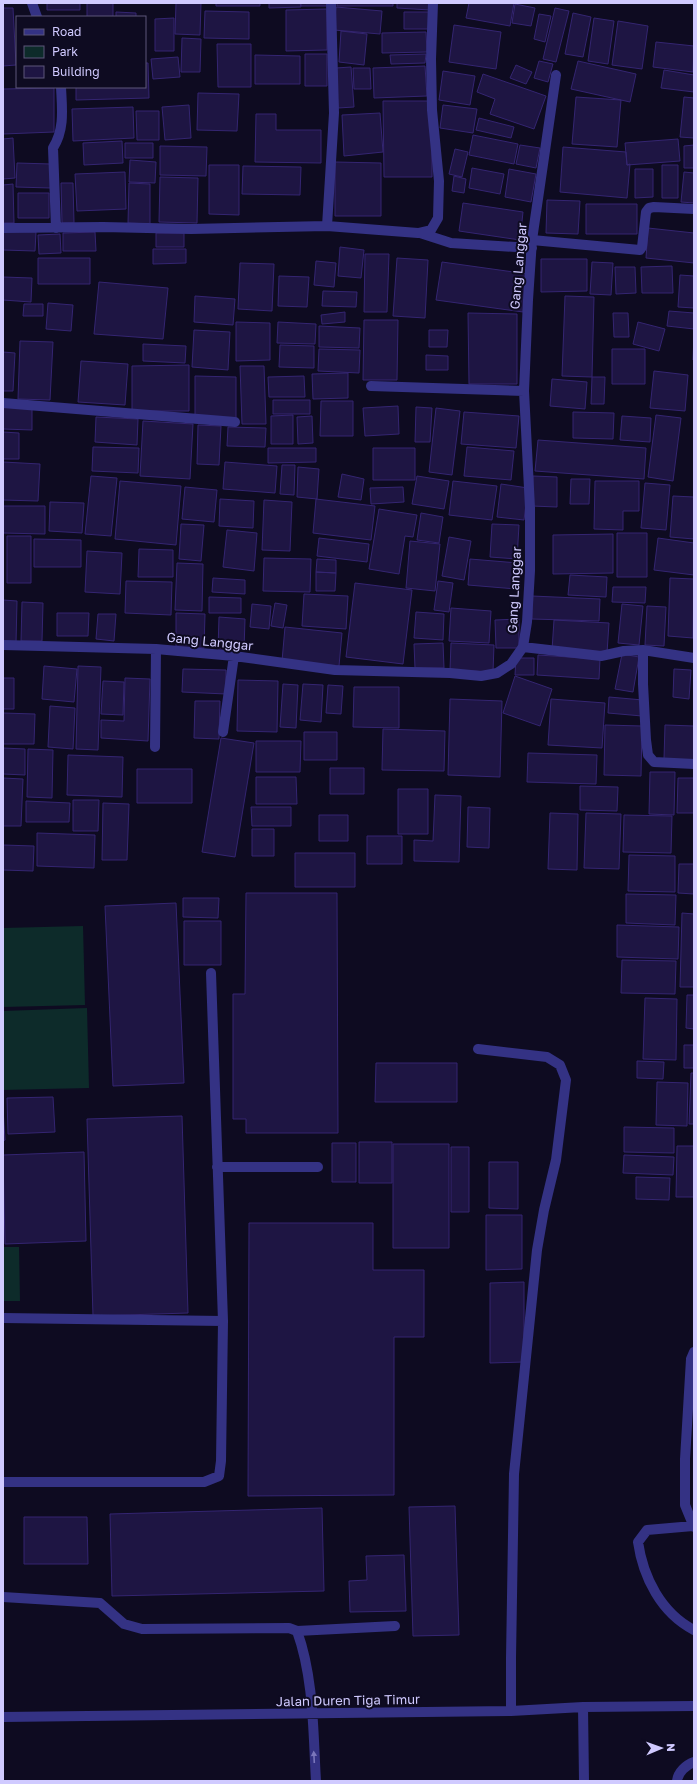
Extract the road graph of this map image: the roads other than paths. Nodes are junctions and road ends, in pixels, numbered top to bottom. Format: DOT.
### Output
graph roads {
  1 [pos="32,3"];
  2 [pos="331,3"];
  3 [pos="433,3"];
  4 [pos="37,16"];
  5 [pos="556,75"];
  6 [pos="61,88"];
  7 [pos="694,209"];
  8 [pos="327,226"];
  9 [pos="3,228"];
  10 [pos="56,228"];
  11 [pos="418,233"];
  12 [pos="532,244"];
  13 [pos="371,386"];
  14 [pos="524,392"];
  15 [pos="3,403"];
  16 [pos="235,422"];
  17 [pos="3,645"];
  18 [pos="523,646"];
  19 [pos="156,649"];
  20 [pos="643,650"];
  21 [pos="234,656"];
  22 [pos="694,658"];
  23 [pos="223,732"];
  24 [pos="155,747"];
  25 [pos="694,764"];
  26 [pos="210,973"];
  27 [pos="478,1049"];
  28 [pos="217,1167"];
  29 [pos="318,1167"];
  30 [pos="3,1318"];
  31 [pos="223,1321"];
  32 [pos="694,1352"];
  33 [pos="3,1482"];
  34 [pos="694,1526"];
  35 [pos="3,1597"];
  36 [pos="395,1626"];
  37 [pos="694,1630"];
  38 [pos="297,1631"];
  39 [pos="694,1706"];
  40 [pos="583,1707"];
  41 [pos="511,1710"];
  42 [pos="312,1714"];
  43 [pos="3,1717"];
  44 [pos="694,1762"];
  45 [pos="316,1781"];
  46 [pos="584,1781"];
  47 [pos="677,1781"];
  1 -- 4 [label="street"];
  2 -- 8 [label="street"];
  3 -- 11 [label="street"];
  5 -- 12 [label="street, Gang Langgar"];
  6 -- 10 [label="street"];
  7 -- 12 [label="street"];
  8 -- 10 [label="street"];
  8 -- 11 [label="street"];
  9 -- 10 [label="street"];
  11 -- 12 [label="street"];
  12 -- 14 [label="street, Gang Langgar"];
  13 -- 14 [label="street"];
  14 -- 18 [label="street, Gang Langgar"];
  15 -- 16 [label="street"];
  17 -- 19 [label="street, Gang Langgar"];
  18 -- 20 [label="street"];
  18 -- 21 [label="street, Gang Langgar"];
  19 -- 21 [label="street, Gang Langgar"];
  19 -- 24 [label="street"];
  20 -- 22 [label="street"];
  20 -- 25 [label="street"];
  21 -- 23 [label="street"];
  26 -- 28 [label="street"];
  27 -- 41 [label="street"];
  28 -- 29 [label="street"];
  28 -- 31 [label="street"];
  30 -- 31 [label="street"];
  31 -- 33 [label="street"];
  32 -- 34 [label="street"];
  34 -- 37 [label="street"];
  35 -- 38 [label="street"];
  36 -- 38 [label="street"];
  38 -- 42 [label="street"];
  39 -- 40 [label="street, Jalan Duren Tiga Timur"];
  40 -- 41 [label="street, Jalan Duren Tiga Timur"];
  40 -- 46 [label="street"];
  41 -- 42 [label="street, Jalan Duren Tiga Timur"];
  42 -- 43 [label="street, Jalan Duren Tiga Timur"];
  45 -- 42 [label="street, one-way"];
  44 -- 47 [label="street"];
}
